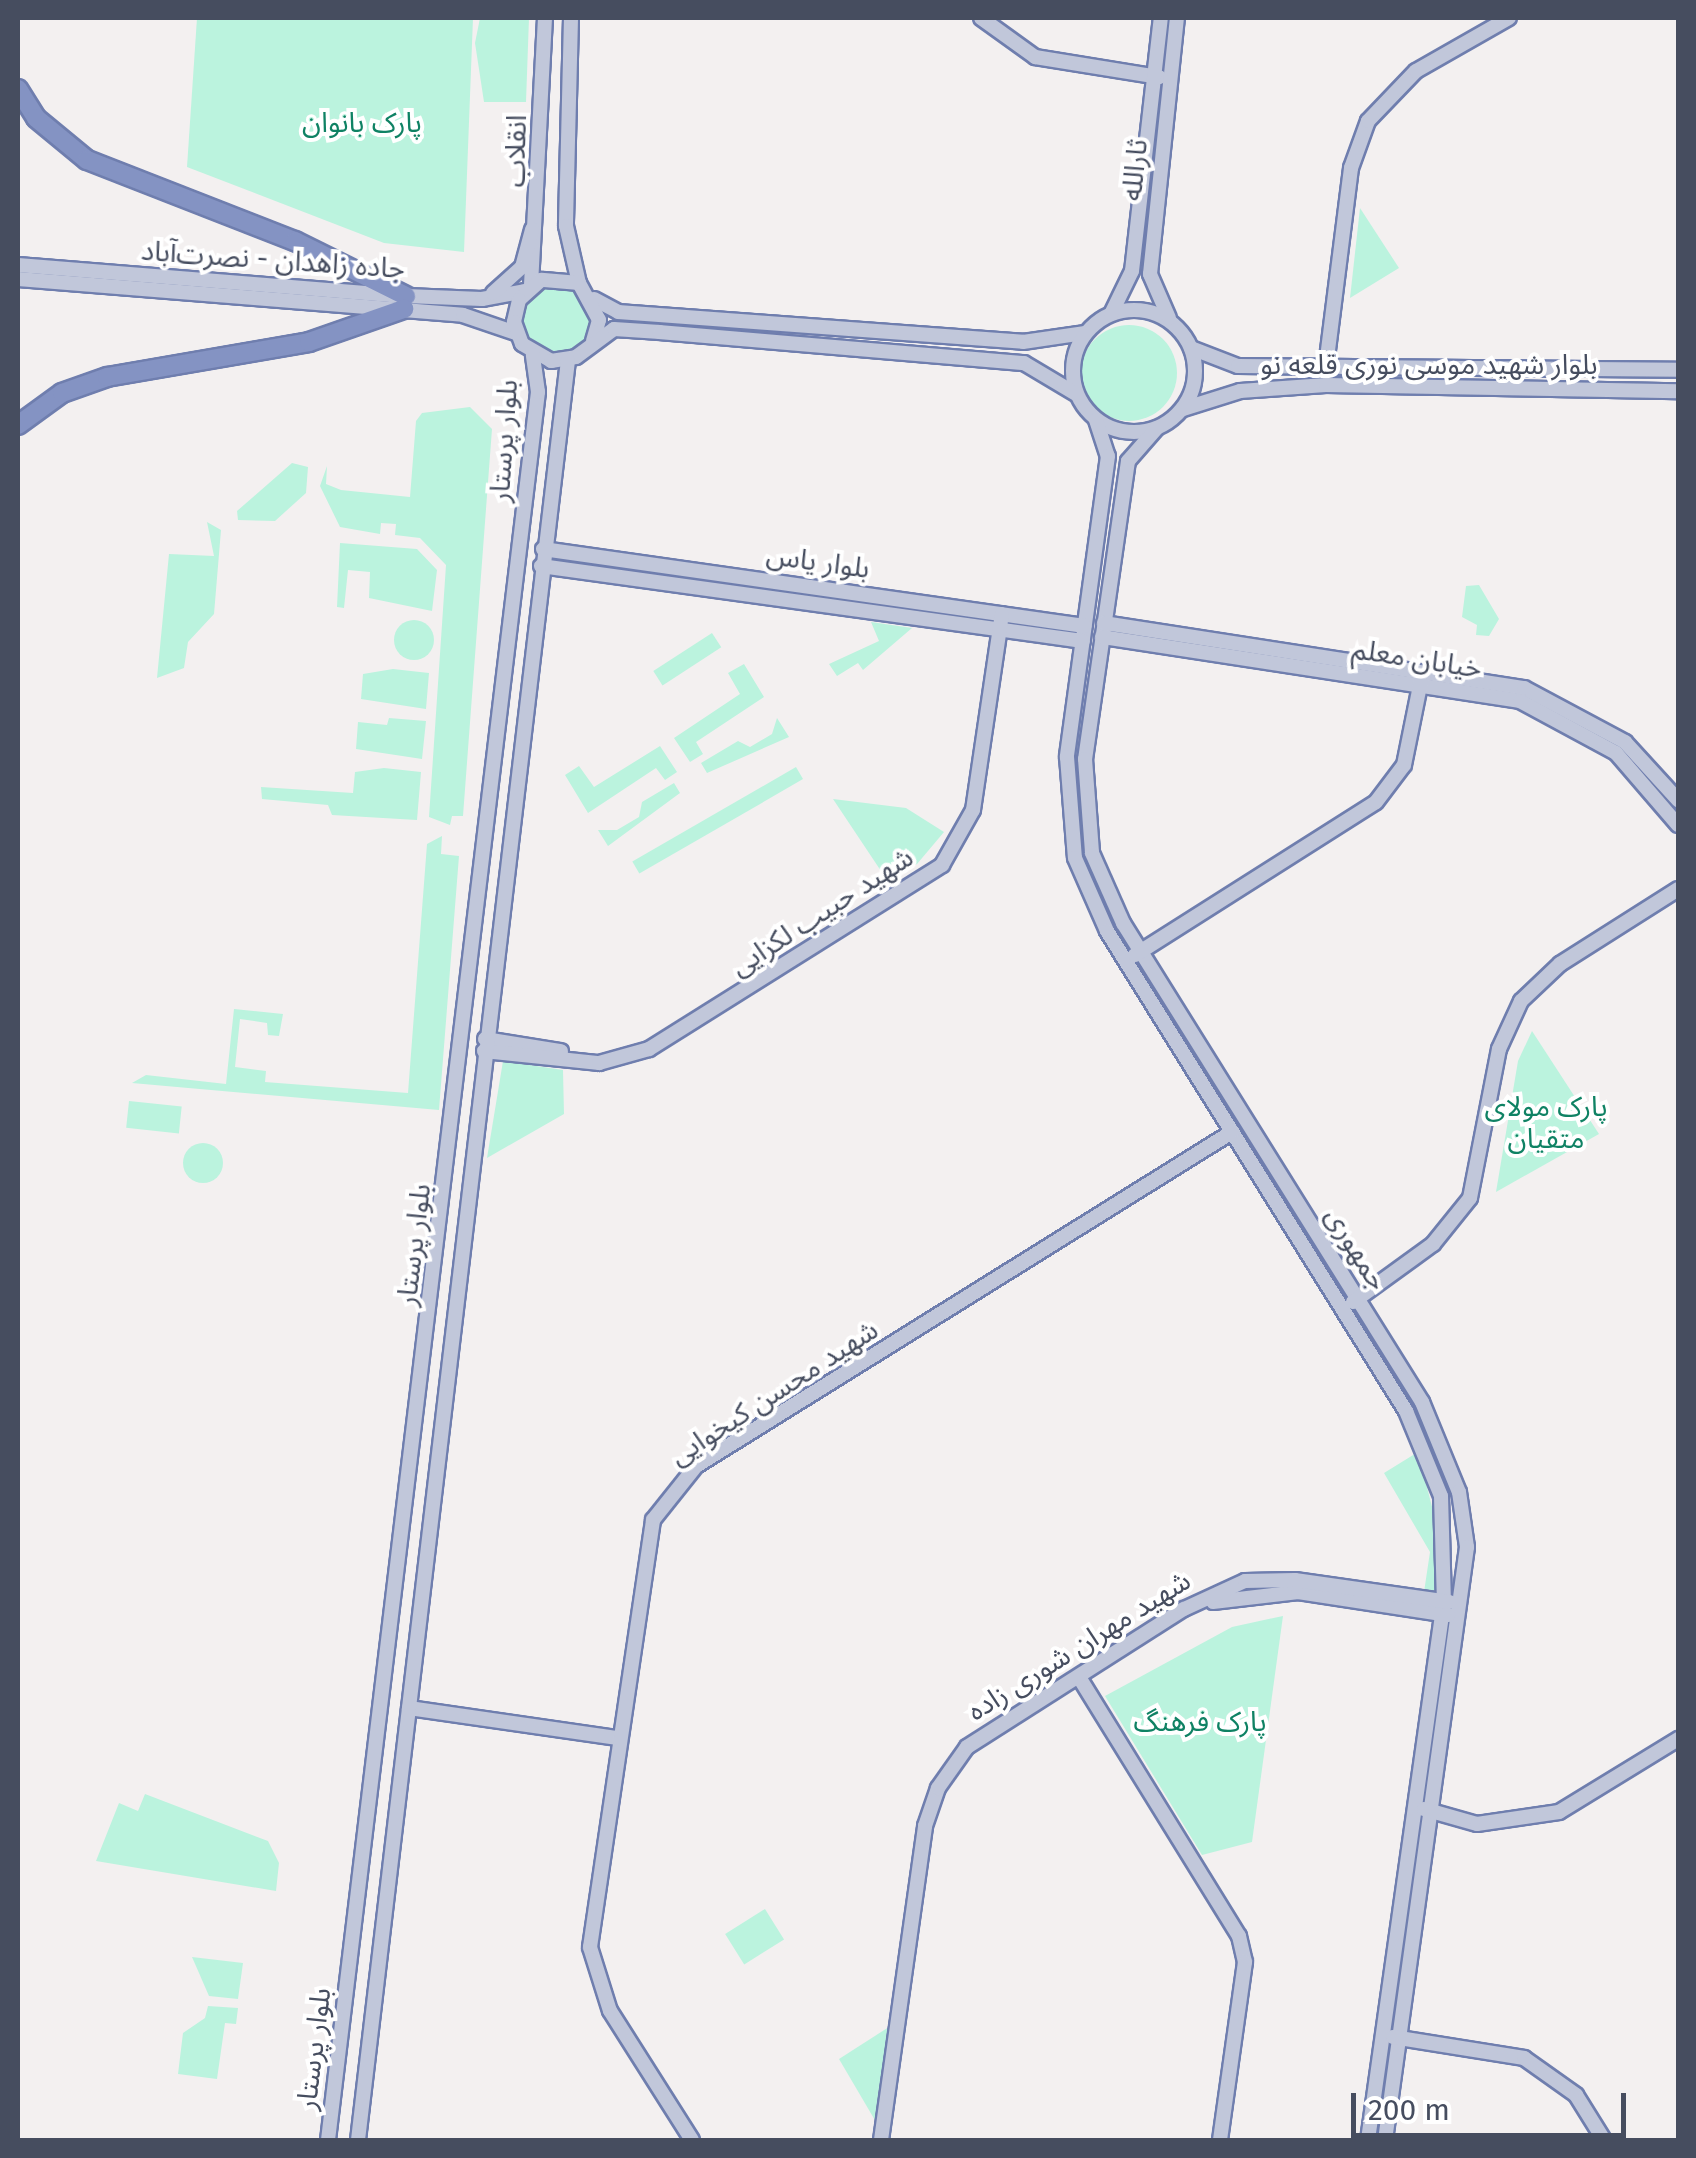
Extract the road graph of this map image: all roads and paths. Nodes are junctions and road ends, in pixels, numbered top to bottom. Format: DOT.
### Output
graph roads {
  1 [pos="545,18"];
  2 [pos="571,18"];
  3 [pos="981,18"];
  4 [pos="1161,18"];
  5 [pos="1178,18"];
  6 [pos="1509,18"];
  7 [pos="1162,78"];
  8 [pos="18,89"];
  9 [pos="540,194"];
  10 [pos="18,266"];
  11 [pos="18,279"];
  12 [pos="578,283"];
  13 [pos="528,288"];
  14 [pos="482,299"];
  15 [pos="594,299"];
  16 [pos="405,303"];
  17 [pos="1110,314"];
  18 [pos="1172,322"];
  19 [pos="516,333"];
  20 [pos="1085,333"];
  21 [pos="593,342"];
  22 [pos="1191,348"];
  23 [pos="533,354"];
  24 [pos="568,360"];
  25 [pos="1238,366"];
  26 [pos="1326,366"];
  27 [pos="1678,370"];
  28 [pos="1240,391"];
  29 [pos="1678,391"];
  30 [pos="538,392"];
  31 [pos="560,394"];
  32 [pos="1076,394"];
  33 [pos="1183,409"];
  34 [pos="1096,420"];
  35 [pos="18,425"];
  36 [pos="1157,428"];
  37 [pos="543,549"];
  38 [pos="566,552"];
  39 [pos="541,566"];
  40 [pos="563,568"];
  41 [pos="930,611"];
  42 [pos="997,621"];
  43 [pos="1103,630"];
  44 [pos="1084,634"];
  45 [pos="1422,677"];
  46 [pos="1678,800"];
  47 [pos="490,801"];
  48 [pos="514,802"];
  49 [pos="1678,826"];
  50 [pos="1678,888"];
  51 [pos="1678,899"];
  52 [pos="1141,951"];
  53 [pos="1126,961"];
  54 [pos="484,1045"];
  55 [pos="1232,1132"];
  56 [pos="1358,1299"];
  57 [pos="1342,1309"];
  58 [pos="1443,1608"];
  59 [pos="1460,1611"];
  60 [pos="388,1657"];
  61 [pos="414,1660"];
  62 [pos="1082,1682"];
  63 [pos="409,1708"];
  64 [pos="1006,1723"];
  65 [pos="618,1738"];
  66 [pos="1678,1740"];
  67 [pos="1414,1807"];
  68 [pos="1432,1810"];
  69 [pos="1382,2036"];
  70 [pos="1400,2038"];
  71 [pos="328,2140"];
  72 [pos="358,2140"];
  73 [pos="692,2140"];
  74 [pos="881,2140"];
  75 [pos="889,2140"];
  76 [pos="1220,2140"];
  77 [pos="1368,2140"];
  78 [pos="1386,2140"];
  79 [pos="1604,2140"];
  1 -- 9 [label="main road, انقلاب"];
  2 -- 12 [label="main road, انقلاب"];
  3 -- 7 [label="main road"];
  4 -- 7 [label="main road"];
  5 -- 7 [label="main road, ثارالله"];
  6 -- 26 [label="main road"];
  7 -- 17 [label="main road"];
  7 -- 18 [label="main road, ثارالله"];
  8 -- 16 [label="highway"];
  9 -- 13 [label="main road, انقلاب"];
  9 -- 14 [label="main road"];
  10 -- 16 [label="main road, جاده زاهدان - نصرت‌آباد"];
  11 -- 16 [label="main road, جاده زاهدان - نصرت‌آباد"];
  12 -- 13 [label="main road"];
  12 -- 15 [label="main road"];
  13 -- 14 [label="main road, جاده زاهدان - نصرت‌آباد"];
  13 -- 19 [label="main road"];
  14 -- 16 [label="main road, جاده زاهدان - نصرت‌آباد"];
  15 -- 20 [label="main road"];
  15 -- 21 [label="main road"];
  16 -- 19 [label="main road, جاده زاهدان - نصرت‌آباد"];
  16 -- 35 [label="highway"];
  17 -- 18 [label="main road"];
  17 -- 20 [label="main road"];
  18 -- 22 [label="main road"];
  19 -- 23 [label="main road"];
  20 -- 32 [label="main road"];
  21 -- 24 [label="main road"];
  21 -- 32 [label="main road"];
  22 -- 25 [label="main road, بلوار شهید موسی نوری قلعه نو"];
  22 -- 33 [label="main road"];
  23 -- 24 [label="main road"];
  23 -- 30 [label="main road, بلوار پرستار"];
  24 -- 31 [label="main road, بلوار پرستار"];
  25 -- 26 [label="main road, بلوار شهید موسی نوری قلعه نو"];
  25 -- 28 [label="main road"];
  26 -- 27 [label="main road, بلوار شهید موسی نوری قلعه نو"];
  28 -- 29 [label="main road, بلوار شهید موسی نوری قلعه نو"];
  28 -- 33 [label="main road, بلوار شهید موسی نوری قلعه نو"];
  30 -- 31 [label="main road"];
  30 -- 47 [label="main road, بلوار پرستار"];
  31 -- 37 [label="main road, بلوار پرستار"];
  32 -- 34 [label="main road"];
  33 -- 36 [label="main road"];
  34 -- 36 [label="main road"];
  34 -- 44 [label="main road, جمهوری"];
  36 -- 43 [label="main road, جمهوری"];
  37 -- 38 [label="main road, بلوار یاس"];
  37 -- 39 [label="main road, بلوار پرستار"];
  38 -- 40 [label="main road"];
  38 -- 41 [label="main road, بلوار یاس"];
  39 -- 40 [label="main road, بلوار یاس"];
  39 -- 48 [label="main road, بلوار پرستار"];
  40 -- 41 [label="main road, بلوار یاس"];
  41 -- 42 [label="main road, بلوار یاس"];
  42 -- 44 [label="main road, بلوار یاس"];
  42 -- 54 [label="main road, شهید حبیب لکزایی"];
  43 -- 45 [label="main road, خیابان معلم"];
  43 -- 52 [label="main road, جمهوری"];
  44 -- 53 [label="main road, جمهوری"];
  45 -- 46 [label="main road, خیابان معلم"];
  45 -- 49 [label="main road, خیابان معلم"];
  45 -- 52 [label="main road"];
  47 -- 48 [label="main road"];
  47 -- 60 [label="main road, بلوار پرستار"];
  48 -- 54 [label="main road, بلوار پرستار"];
  50 -- 56 [label="main road"];
  51 -- 56 [label="main road"];
  52 -- 53 [label="main road"];
  52 -- 56 [label="main road, جمهوری"];
  53 -- 55 [label="main road, جمهوری"];
  54 -- 61 [label="main road, بلوار پرستار"];
  55 -- 57 [label="main road, جمهوری"];
  55 -- 65 [label="main road, شهید محسن کیخوایی"];
  56 -- 57 [label="main road"];
  56 -- 59 [label="main road, جمهوری"];
  57 -- 58 [label="main road, جمهوری"];
  58 -- 59 [label="main road"];
  58 -- 62 [label="main road, شهید مهران شوری زاده"];
  58 -- 64 [label="main road, شهید مهران شوری زاده"];
  58 -- 67 [label="main road, جمهوری"];
  59 -- 68 [label="main road, جمهوری"];
  60 -- 61 [label="main road"];
  60 -- 71 [label="main road, بلوار پرستار"];
  61 -- 63 [label="main road, بلوار پرستار"];
  62 -- 64 [label="main road, شهید مهران شوری زاده"];
  62 -- 76 [label="main road"];
  63 -- 65 [label="main road"];
  63 -- 72 [label="main road, بلوار پرستار"];
  64 -- 74 [label="main road, شهید مهران شوری زاده"];
  64 -- 75 [label="main road, شهید مهران شوری زاده"];
  65 -- 73 [label="main road, شهید محسن کیخوایی"];
  66 -- 68 [label="main road"];
  67 -- 68 [label="main road"];
  67 -- 69 [label="main road, جمهوری"];
  68 -- 70 [label="main road, جمهوری"];
  69 -- 70 [label="main road"];
  69 -- 77 [label="main road, جمهوری"];
  70 -- 78 [label="main road, جمهوری"];
  70 -- 79 [label="main road"];
}
